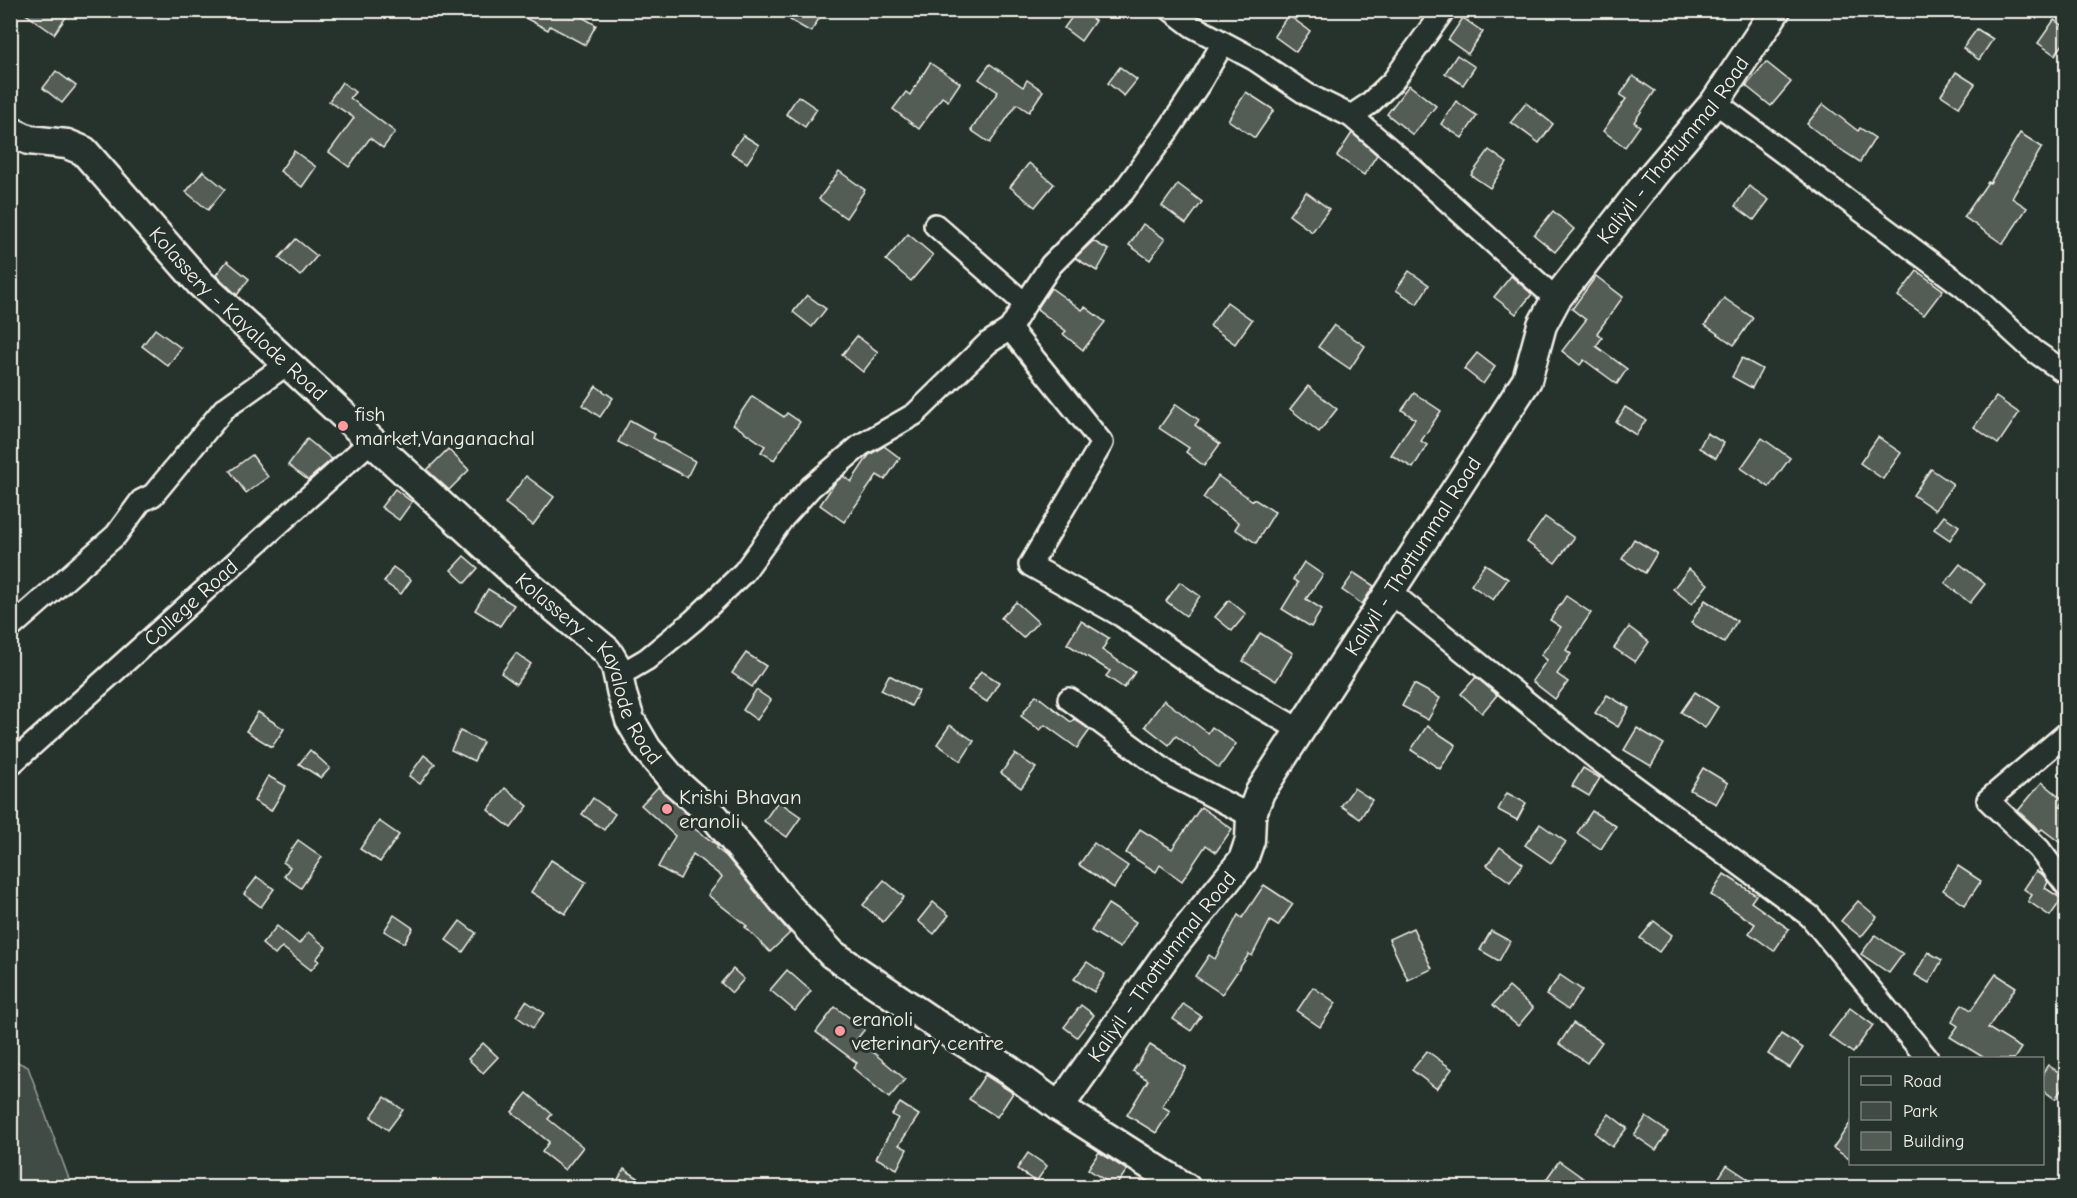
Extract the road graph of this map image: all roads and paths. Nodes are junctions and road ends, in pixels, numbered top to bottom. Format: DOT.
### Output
graph roads {
  1 [pos="1171,10"];
  2 [pos="1444,10"];
  3 [pos="1776,10"];
  4 [pos="1223,43"];
  5 [pos="1715,102"];
  6 [pos="1351,116"];
  7 [pos="10,131"];
  8 [pos="935,225"];
  9 [pos="1556,298"];
  10 [pos="1024,304"];
  11 [pos="1010,329"];
  12 [pos="287,364"];
  13 [pos="2067,373"];
  14 [pos="370,442"];
  15 [pos="1389,591"];
  16 [pos="10,628"];
  17 [pos="618,676"];
  18 [pos="1069,699"];
  19 [pos="1300,730"];
  20 [pos="2067,734"];
  21 [pos="10,765"];
  22 [pos="1251,816"];
  23 [pos="2067,885"];
  24 [pos="1925,1057"];
  25 [pos="1059,1107"];
  26 [pos="1186,1188"];
  1 -- 4 [label="street"];
  2 -- 6 [label="street"];
  3 -- 5 [label="main road, Kaliyil - Thottummal Road"];
  4 -- 6 [label="street"];
  4 -- 10 [label="street"];
  5 -- 9 [label="main road, Kaliyil - Thottummal Road"];
  5 -- 13 [label="street"];
  6 -- 9 [label="street"];
  7 -- 12 [label="main road, Kolassery - Kayalode Road"];
  8 -- 10 [label="street"];
  9 -- 15 [label="main road, Kaliyil - Thottummal Road"];
  10 -- 11 [label="street"];
  11 -- 17 [label="street"];
  11 -- 19 [label="street"];
  12 -- 14 [label="main road, Kolassery - Kayalode Road"];
  12 -- 16 [label="street"];
  14 -- 17 [label="main road, Kolassery - Kayalode Road"];
  14 -- 21 [label="street, College Road"];
  15 -- 19 [label="main road, Kaliyil - Thottummal Road"];
  15 -- 24 [label="street"];
  17 -- 25 [label="main road, Kolassery - Kayalode Road"];
  18 -- 22 [label="street"];
  19 -- 22 [label="main road, Kaliyil - Thottummal Road"];
  20 -- 23 [label="street"];
  22 -- 25 [label="main road, Kaliyil - Thottummal Road"];
  25 -- 26 [label="main road, Kolassery - Kayalode Road"];
}
